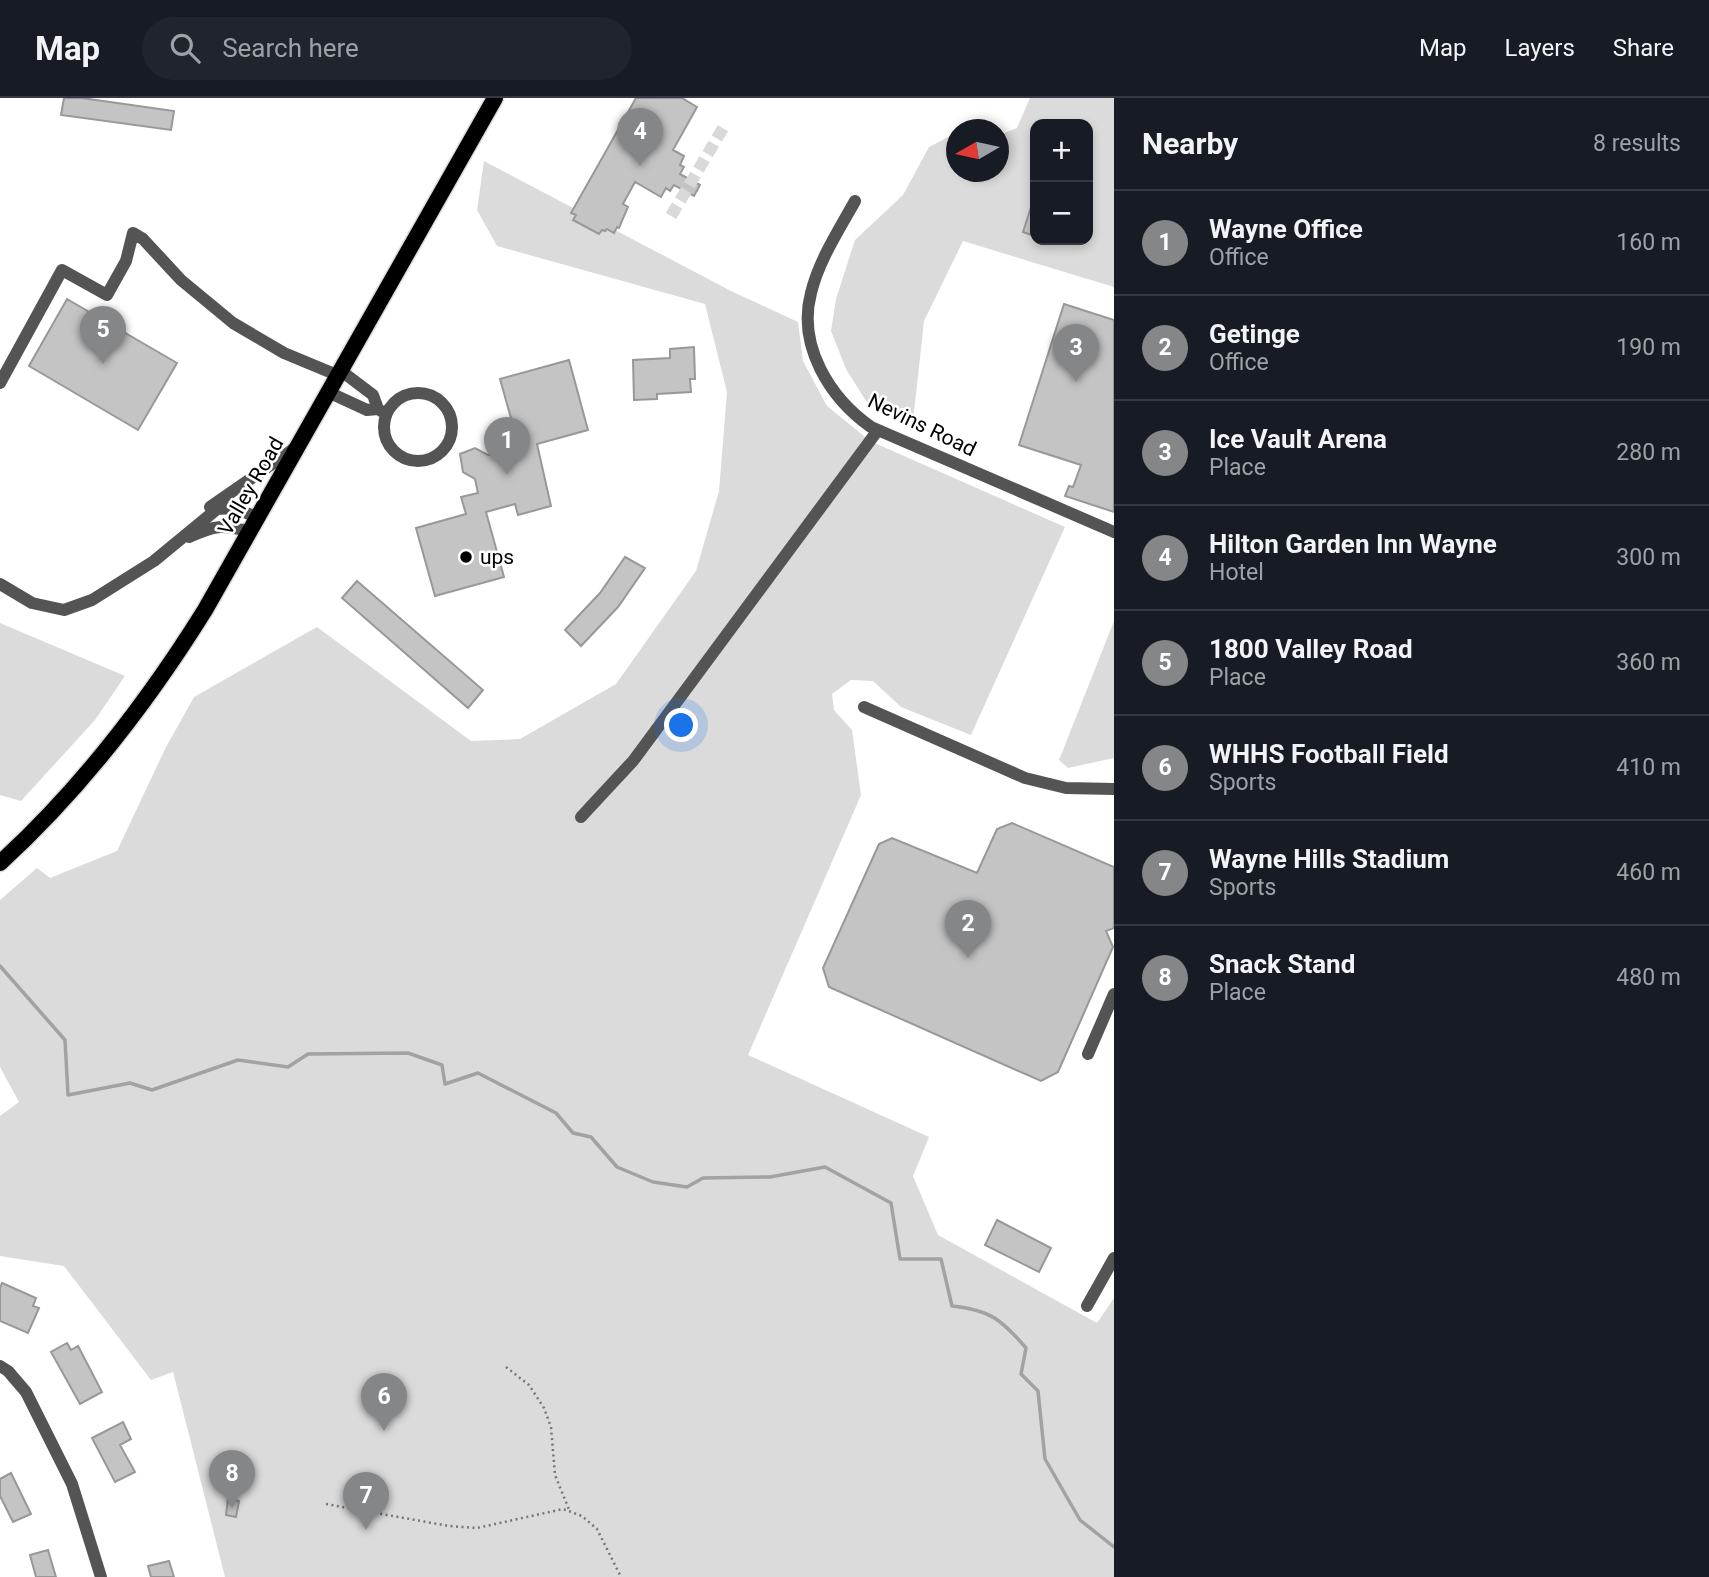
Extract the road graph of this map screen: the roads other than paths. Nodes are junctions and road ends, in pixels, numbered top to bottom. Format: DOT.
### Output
graph roads {
  1 [pos="495,98"];
  2 [pos="855,201"];
  3 [pos="339,372"];
  4 [pos="0,383"];
  5 [pos="328,392"];
  6 [pos="382,412"];
  7 [pos="878,430"];
  8 [pos="298,446"];
  9 [pos="253,524"];
  10 [pos="1114,532"];
  11 [pos="176,542"];
  12 [pos="0,584"];
  13 [pos="864,707"];
  14 [pos="1114,789"];
  15 [pos="581,817"];
  16 [pos="0,863"];
  17 [pos="1114,995"];
  18 [pos="1088,1054"];
  19 [pos="1114,1258"];
  20 [pos="1087,1306"];
  21 [pos="0,1366"];
  22 [pos="101,1577"];
  1 -- 3 [label="main road, Valley Road"];
  2 -- 7 [label="street, Nevins Road"];
  3 -- 4 [label="street"];
  3 -- 5 [label="main road, Valley Road"];
  3 -- 6 [label="street"];
  5 -- 6 [label="street"];
  5 -- 8 [label="main road, Valley Road"];
  6 -- 6 [label="street"];
  7 -- 10 [label="street, Nevins Road"];
  7 -- 15 [label="street"];
  8 -- 9 [label="main road, Valley Road"];
  8 -- 11 [label="street"];
  9 -- 11 [label="street"];
  9 -- 11 [label="street"];
  9 -- 16 [label="main road, Valley Road"];
  11 -- 12 [label="street"];
  13 -- 14 [label="street"];
  17 -- 18 [label="street"];
  19 -- 20 [label="street"];
  21 -- 22 [label="street"];
}
